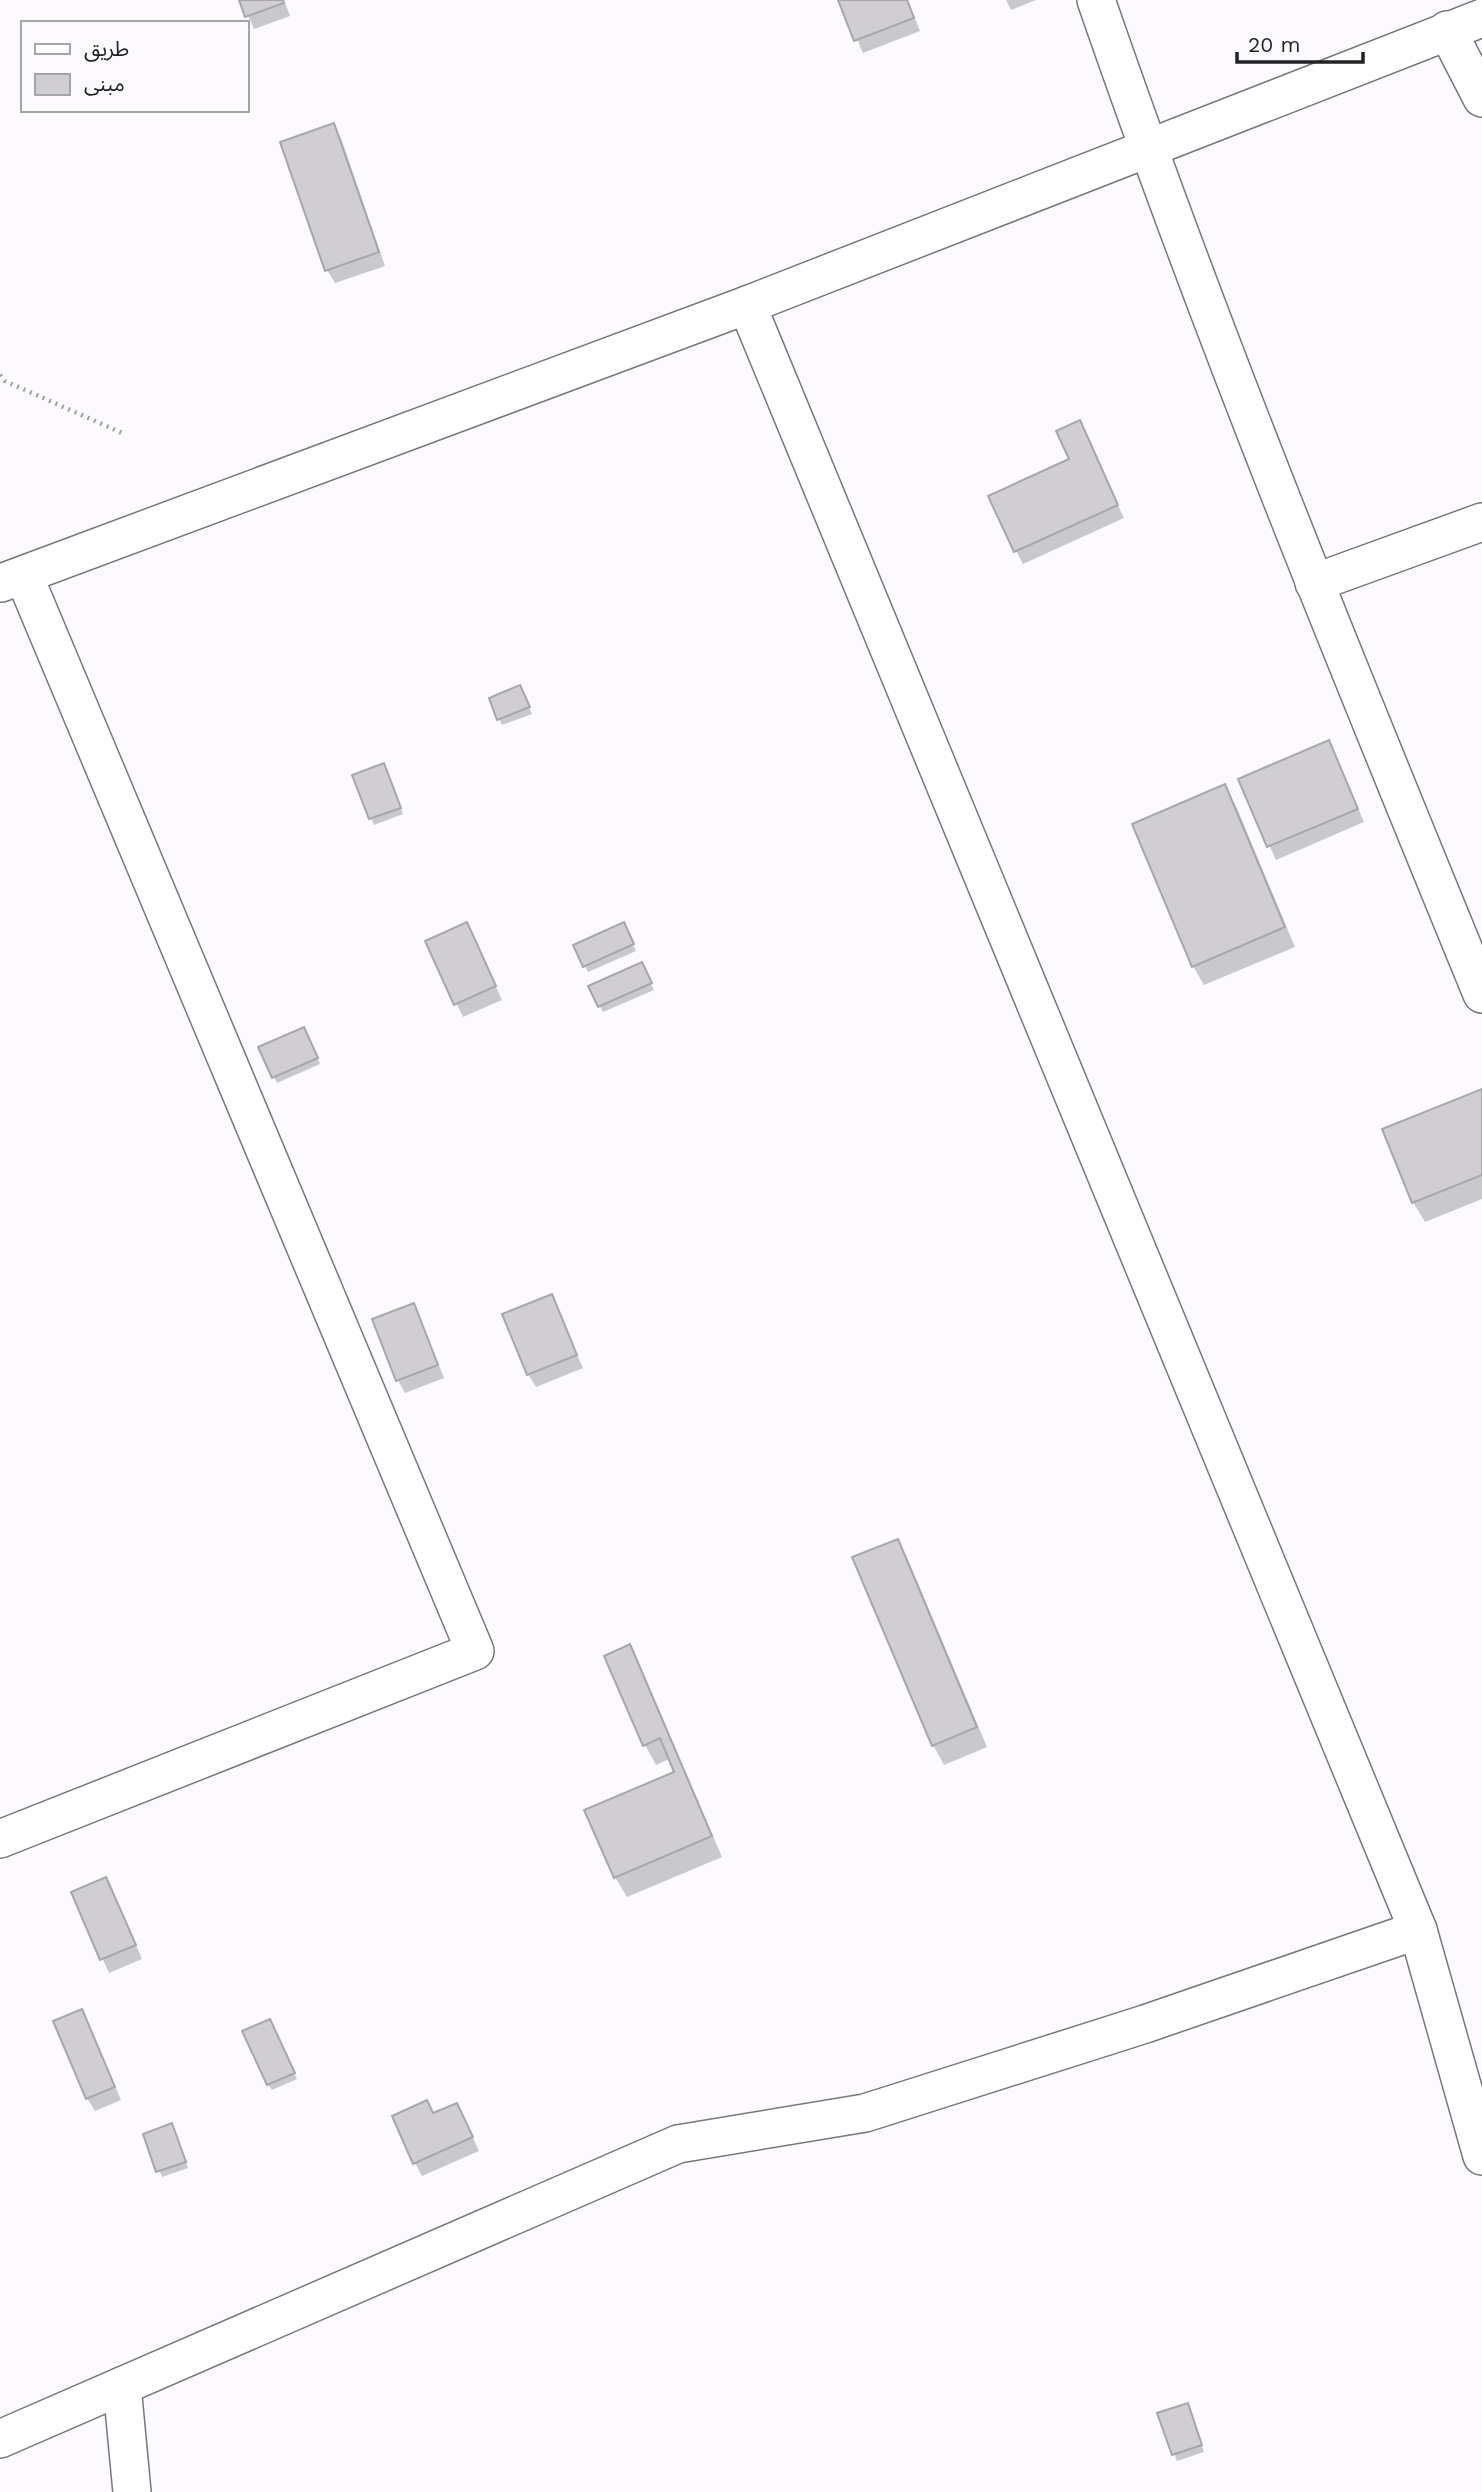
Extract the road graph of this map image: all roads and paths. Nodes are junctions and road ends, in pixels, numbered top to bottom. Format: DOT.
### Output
graph roads {
  1 [pos="1096,0"];
  2 [pos="1482,18"];
  3 [pos="1447,30"];
  4 [pos="1482,97"];
  5 [pos="1147,148"];
  6 [pos="747,305"];
  7 [pos="0,375"];
  8 [pos="122,433"];
  9 [pos="1482,522"];
  10 [pos="12,580"];
  11 [pos="1314,583"];
  12 [pos="1482,994"];
  13 [pos="0,1839"];
  14 [pos="1418,1930"];
  15 [pos="1482,2156"];
  16 [pos="122,2386"];
  17 [pos="0,2439"];
  18 [pos="132,2492"];
  1 -- 5 [label="street"];
  2 -- 3 [label="street"];
  3 -- 4 [label="street"];
  3 -- 5 [label="street"];
  5 -- 6 [label="street"];
  5 -- 11 [label="street"];
  6 -- 10 [label="street"];
  6 -- 14 [label="street"];
  7 -- 8 [label="path"];
  9 -- 11 [label="street"];
  10 -- 13 [label="street"];
  11 -- 12 [label="street"];
  14 -- 15 [label="street"];
  14 -- 16 [label="street"];
  16 -- 17 [label="street"];
  16 -- 18 [label="street"];
}
